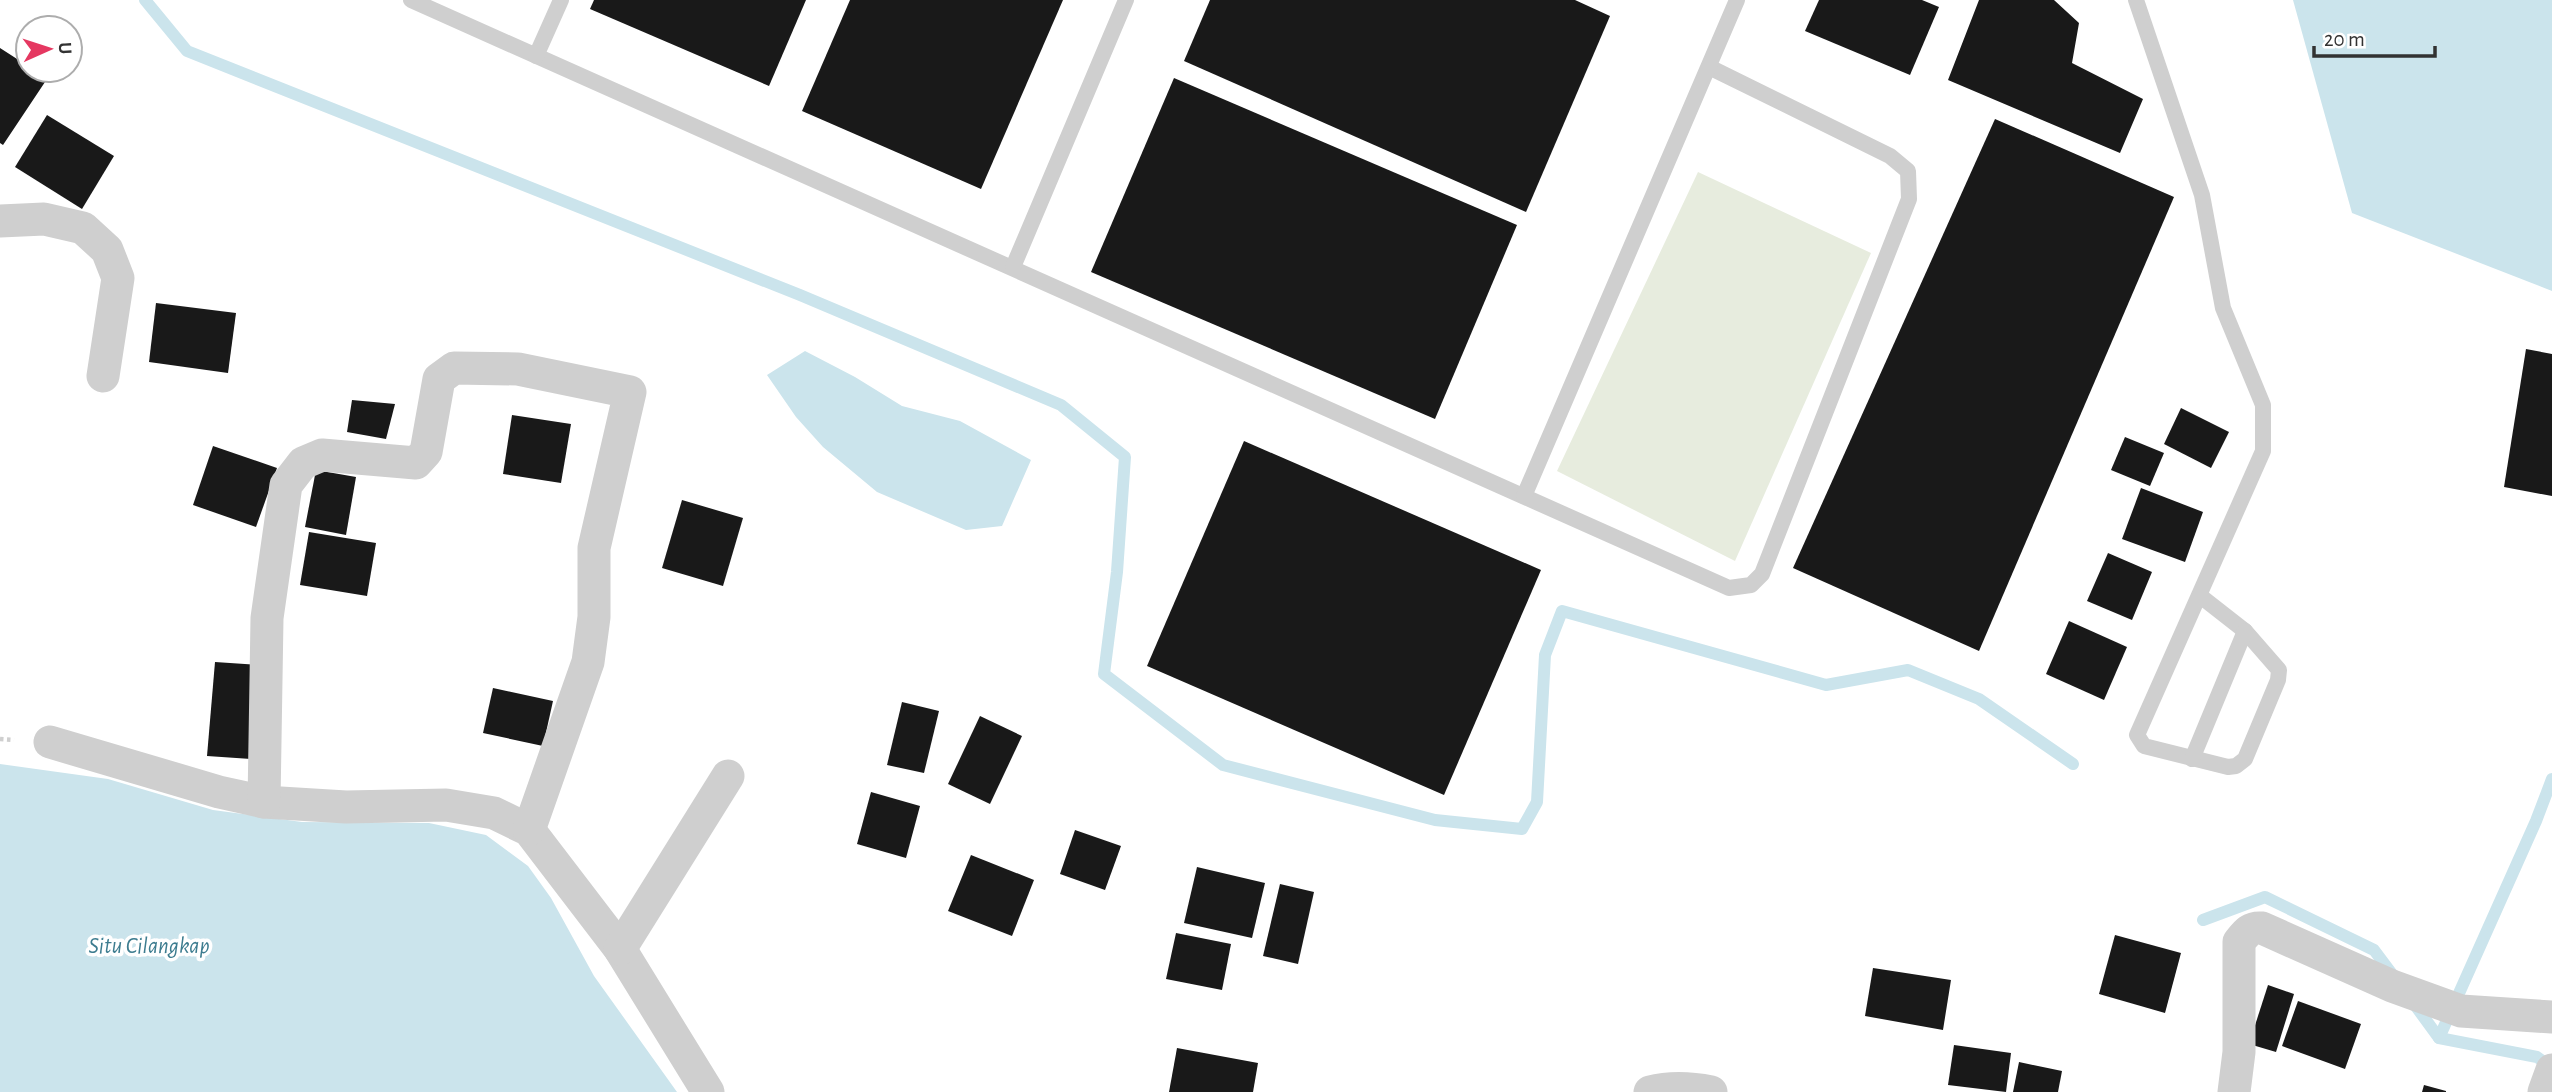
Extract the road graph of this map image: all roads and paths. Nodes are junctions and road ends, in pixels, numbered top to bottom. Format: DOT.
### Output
graph roads {
  1 [pos="411,0"];
  2 [pos="561,0"];
  3 [pos="1126,0"];
  4 [pos="1737,0"];
  5 [pos="2136,0"];
  6 [pos="536,56"];
  7 [pos="1709,67"];
  8 [pos="7,215"];
  9 [pos="1013,267"];
  10 [pos="103,376"];
  11 [pos="1524,496"];
  12 [pos="2199,596"];
  13 [pos="2245,631"];
  14 [pos="50,742"];
  15 [pos="2192,759"];
  16 [pos="728,776"];
  17 [pos="264,802"];
  18 [pos="529,830"];
  19 [pos="620,949"];
  20 [pos="2552,1017"];
  21 [pos="708,1092"];
  22 [pos="1650,1092"];
  23 [pos="1711,1092"];
  24 [pos="2234,1092"];
  1 -- 6 [label="lane"];
  2 -- 6 [label="lane"];
  3 -- 9 [label="lane"];
  4 -- 7 [label="lane"];
  5 -- 12 [label="lane"];
  6 -- 9 [label="lane"];
  7 -- 11 [label="lane"];
  7 -- 11 [label="lane"];
  8 -- 10 [label="street"];
  9 -- 11 [label="lane"];
  12 -- 13 [label="lane"];
  12 -- 15 [label="lane"];
  13 -- 15 [label="lane"];
  13 -- 15 [label="lane"];
  14 -- 17 [label="street"];
  16 -- 19 [label="street"];
  17 -- 18 [label="street"];
  17 -- 18 [label="street"];
  18 -- 19 [label="street"];
  19 -- 21 [label="street"];
  20 -- 24 [label="street"];
  22 -- 23 [label="street"];
}
